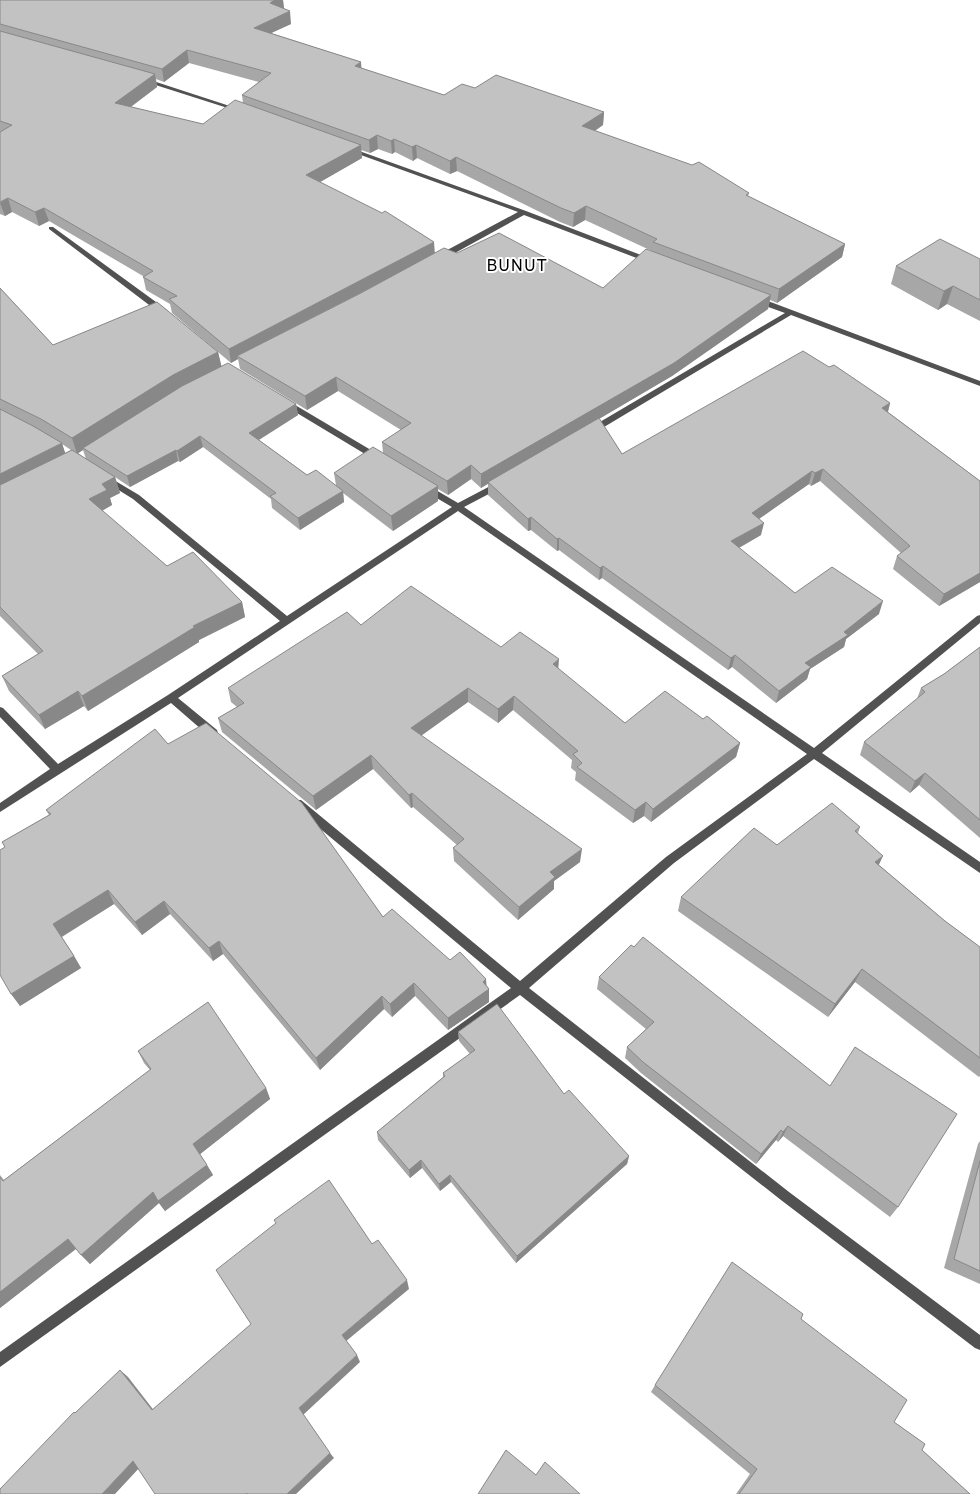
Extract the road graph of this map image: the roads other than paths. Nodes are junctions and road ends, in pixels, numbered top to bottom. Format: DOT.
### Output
graph roads {
  1 [pos="140,78"];
  2 [pos="245,113"];
  3 [pos="343,147"];
  4 [pos="524,212"];
  5 [pos="51,228"];
  6 [pos="432,262"];
  7 [pos="662,264"];
  8 [pos="754,299"];
  9 [pos="790,313"];
  10 [pos="172,320"];
  11 [pos="980,384"];
  12 [pos="281,400"];
  13 [pos="580,438"];
  14 [pos="382,461"];
  15 [pos="98,474"];
  16 [pos="416,482"];
  17 [pos="504,482"];
  18 [pos="458,508"];
  19 [pos="980,618"];
  20 [pos="287,621"];
  21 [pos="171,698"];
  22 [pos="0,711"];
  23 [pos="224,742"];
  24 [pos="815,753"];
  25 [pos="58,770"];
  26 [pos="285,793"];
  27 [pos="0,808"];
  28 [pos="980,868"];
  29 [pos="520,988"];
  30 [pos="980,1343"];
  31 [pos="0,1360"];
  1 -- 2 [label="street"];
  3 -- 4 [label="street"];
  4 -- 6 [label="street"];
  4 -- 7 [label="street"];
  5 -- 10 [label="street"];
  8 -- 9 [label="street"];
  9 -- 11 [label="street"];
  9 -- 13 [label="street"];
  12 -- 14 [label="street"];
  15 -- 20 [label="street"];
  16 -- 18 [label="street"];
  17 -- 18 [label="street"];
  18 -- 20 [label="street"];
  18 -- 24 [label="street"];
  19 -- 24 [label="street"];
  20 -- 21 [label="street"];
  21 -- 23 [label="street"];
  21 -- 25 [label="street"];
  22 -- 25 [label="street"];
  24 -- 28 [label="street"];
  24 -- 29 [label="street"];
  25 -- 27 [label="street"];
  26 -- 29 [label="street"];
  29 -- 30 [label="street"];
  29 -- 31 [label="street"];
}
